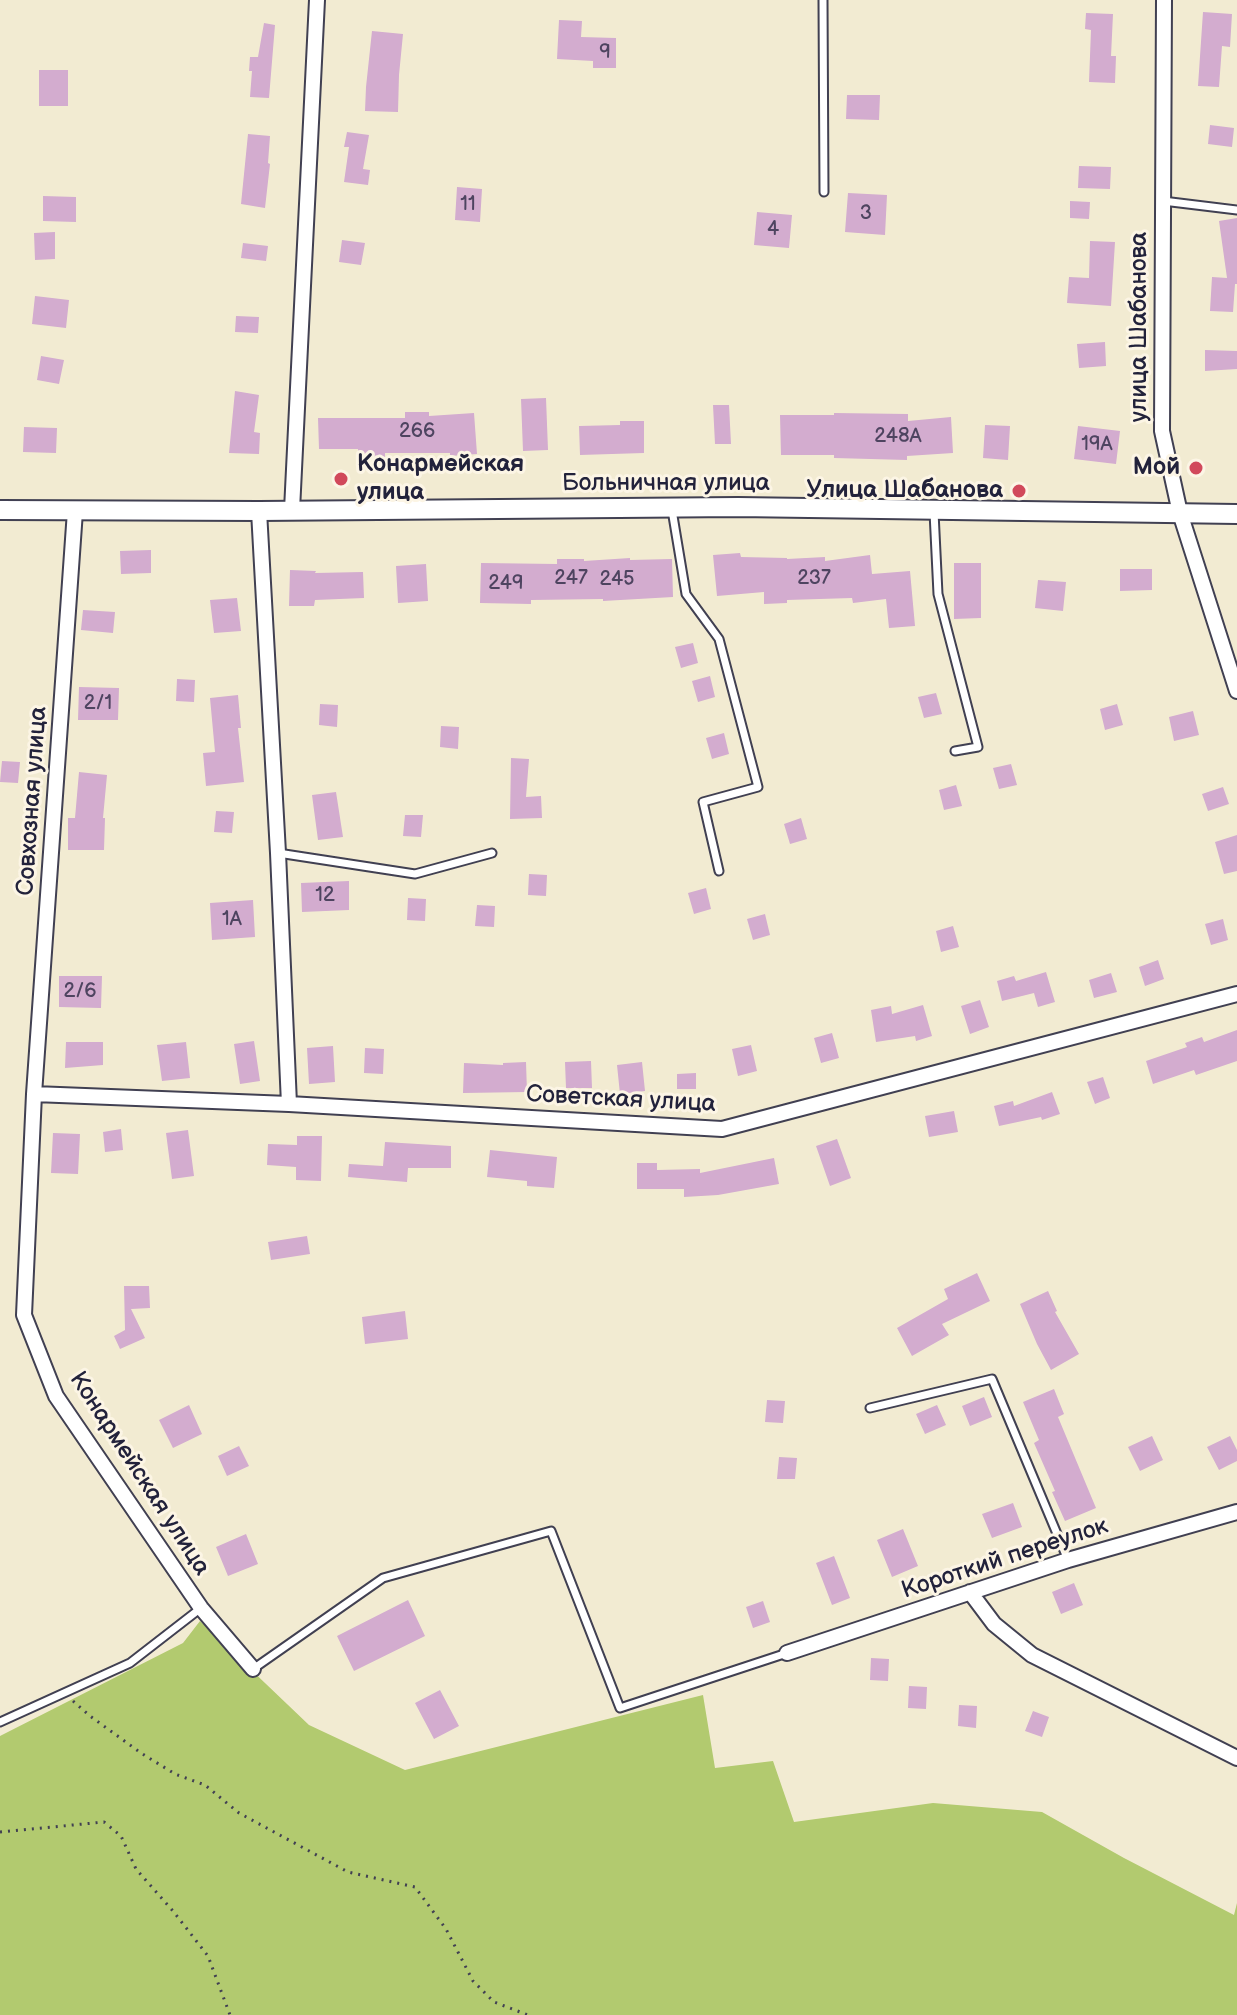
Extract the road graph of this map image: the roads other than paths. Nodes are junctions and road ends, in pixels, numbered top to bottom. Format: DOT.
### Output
graph roads {
  1 [pos="317,0"];
  2 [pos="823,0"];
  3 [pos="1164,0"];
  4 [pos="824,192"];
  5 [pos="1163,201"];
  6 [pos="1237,210"];
  7 [pos="672,507"];
  8 [pos="0,510"];
  9 [pos="292,510"];
  10 [pos="934,510"];
  11 [pos="75,511"];
  12 [pos="259,511"];
  13 [pos="1180,513"];
  14 [pos="1237,514"];
  15 [pos="1237,691"];
  16 [pos="955,751"];
  17 [pos="278,853"];
  18 [pos="492,853"];
  19 [pos="719,871"];
  20 [pos="1237,994"];
  21 [pos="34,1094"];
  22 [pos="289,1104"];
  23 [pos="870,1408"];
  24 [pos="1237,1512"];
  25 [pos="1068,1560"];
  26 [pos="970,1592"];
  27 [pos="201,1608"];
  28 [pos="787,1653"];
  29 [pos="253,1669"];
  30 [pos="0,1722"];
  31 [pos="1237,1758"];
  1 -- 9 [label="street"];
  2 -- 4 [label="lane"];
  3 -- 5 [label="street, улица Шабанова"];
  5 -- 6 [label="lane"];
  5 -- 13 [label="street, улица Шабанова"];
  7 -- 9 [label="street, Больничная улица"];
  7 -- 10 [label="street, Больничная улица"];
  7 -- 19 [label="lane"];
  8 -- 11 [label="street, Больничная улица"];
  9 -- 12 [label="street, Больничная улица"];
  10 -- 13 [label="street, Больничная улица"];
  10 -- 16 [label="lane"];
  11 -- 12 [label="street, Больничная улица"];
  11 -- 21 [label="street, Совхозная улица"];
  12 -- 17 [label="street"];
  13 -- 14 [label="street, Больничная улица"];
  13 -- 15 [label="street, улица Шабанова"];
  17 -- 18 [label="lane"];
  17 -- 22 [label="street"];
  20 -- 22 [label="street, Советская улица"];
  21 -- 22 [label="street, Советская улица"];
  21 -- 27 [label="street, Конармейская улица"];
  23 -- 25 [label="lane"];
  24 -- 25 [label="street, Короткий переулок"];
  25 -- 26 [label="street, Короткий переулок"];
  26 -- 28 [label="street, Короткий переулок"];
  26 -- 31 [label="street"];
  27 -- 29 [label="street, Конармейская улица"];
  27 -- 30 [label="lane"];
  28 -- 29 [label="lane"];
}
